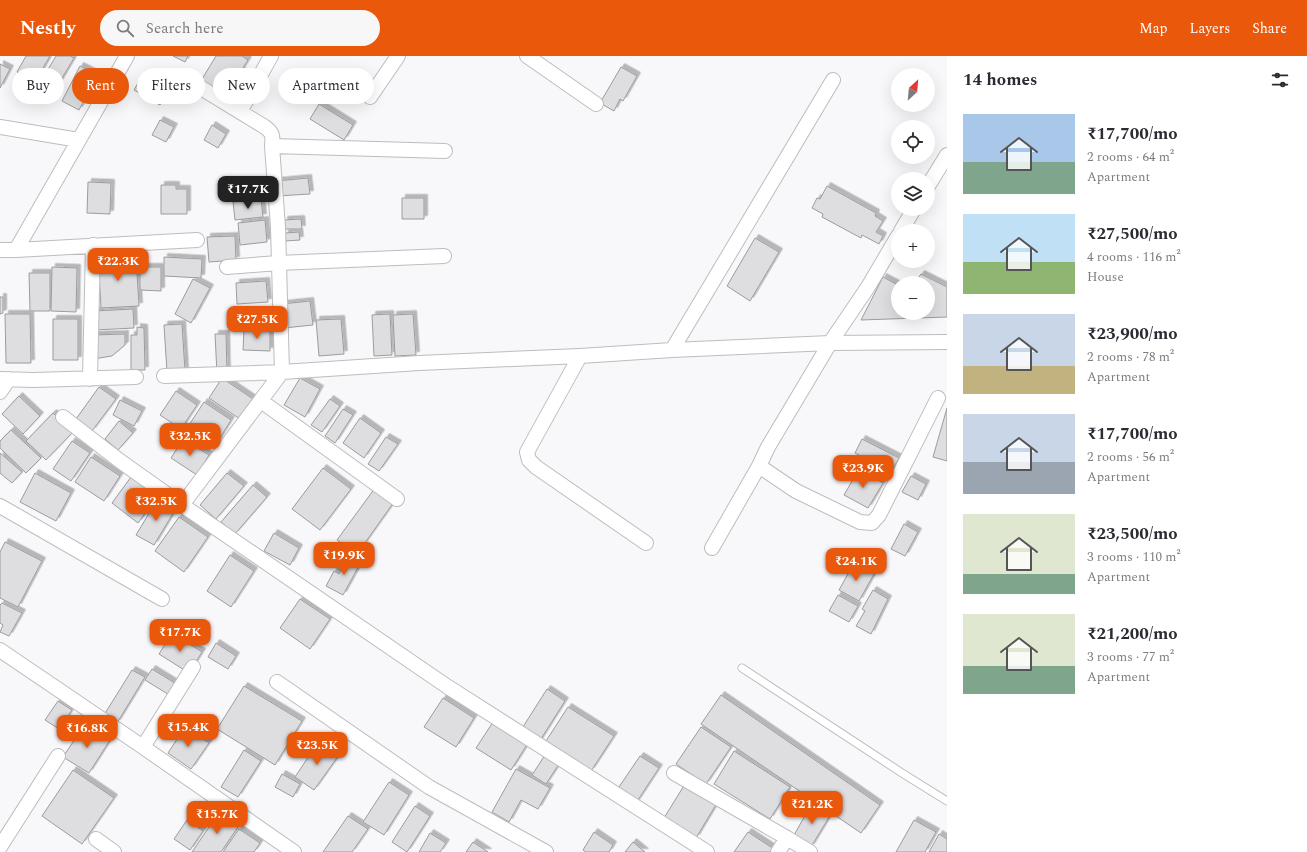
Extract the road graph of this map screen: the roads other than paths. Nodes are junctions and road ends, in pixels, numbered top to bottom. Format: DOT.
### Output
graph roads {
  1 [pos="127,56"];
  2 [pos="271,56"];
  3 [pos="398,56"];
  4 [pos="527,56"];
  5 [pos="833,80"];
  6 [pos="205,90"];
  7 [pos="374,91"];
  8 [pos="596,104"];
  9 [pos="240,112"];
  10 [pos="0,127"];
  11 [pos="79,140"];
  12 [pos="272,146"];
  13 [pos="445,152"];
  14 [pos="947,155"];
  15 [pos="935,175"];
  16 [pos="197,240"];
  17 [pos="93,245"];
  18 [pos="891,248"];
  19 [pos="0,250"];
  20 [pos="16,250"];
  21 [pos="444,256"];
  22 [pos="278,263"];
  23 [pos="227,267"];
  24 [pos="947,342"];
  25 [pos="830,343"];
  26 [pos="672,350"];
  27 [pos="580,356"];
  28 [pos="282,372"];
  29 [pos="164,376"];
  30 [pos="136,377"];
  31 [pos="5,379"];
  32 [pos="90,379"];
  33 [pos="0,392"];
  34 [pos="938,398"];
  35 [pos="261,401"];
  36 [pos="63,417"];
  37 [pos="759,466"];
  38 [pos="397,499"];
  39 [pos="182,505"];
  40 [pos="0,506"];
  41 [pos="646,542"];
  42 [pos="712,548"];
  43 [pos="162,599"];
  44 [pos="0,650"];
  45 [pos="193,667"];
  46 [pos="742,668"];
  47 [pos="277,682"];
  48 [pos="143,747"];
  49 [pos="58,756"];
  50 [pos="674,773"];
  51 [pos="947,800"];
  52 [pos="787,838"];
  53 [pos="96,839"];
  54 [pos="0,846"];
  55 [pos="114,852"];
  56 [pos="294,852"];
  57 [pos="546,852"];
  58 [pos="706,852"];
  59 [pos="778,852"];
  60 [pos="810,852"];
  1 -- 11 [label="street"];
  2 -- 9 [label="street"];
  3 -- 7 [label="street"];
  4 -- 8 [label="street"];
  5 -- 26 [label="street"];
  6 -- 9 [label="street"];
  9 -- 12 [label="street"];
  10 -- 11 [label="street"];
  11 -- 20 [label="street"];
  12 -- 13 [label="street"];
  12 -- 22 [label="street"];
  14 -- 15 [label="street"];
  16 -- 17 [label="street"];
  17 -- 20 [label="street"];
  17 -- 32 [label="street"];
  18 -- 25 [label="street"];
  19 -- 20 [label="street"];
  21 -- 22 [label="street"];
  22 -- 23 [label="street"];
  22 -- 28 [label="street"];
  24 -- 25 [label="street"];
  25 -- 26 [label="street"];
  25 -- 37 [label="street"];
  26 -- 27 [label="street"];
  27 -- 28 [label="street"];
  27 -- 41 [label="street"];
  28 -- 29 [label="street"];
  28 -- 35 [label="street"];
  30 -- 32 [label="street"];
  31 -- 32 [label="street"];
  31 -- 33 [label="street"];
  34 -- 37 [label="street"];
  35 -- 38 [label="street"];
  35 -- 39 [label="street"];
  36 -- 39 [label="street"];
  37 -- 42 [label="street"];
  39 -- 58 [label="street"];
  40 -- 43 [label="street"];
  44 -- 48 [label="street"];
  45 -- 48 [label="street"];
  46 -- 51 [label="lane"];
  47 -- 57 [label="street"];
  48 -- 56 [label="street"];
  49 -- 54 [label="street"];
  50 -- 52 [label="street"];
  52 -- 59 [label="street"];
  52 -- 60 [label="street"];
  53 -- 55 [label="street"];
}
